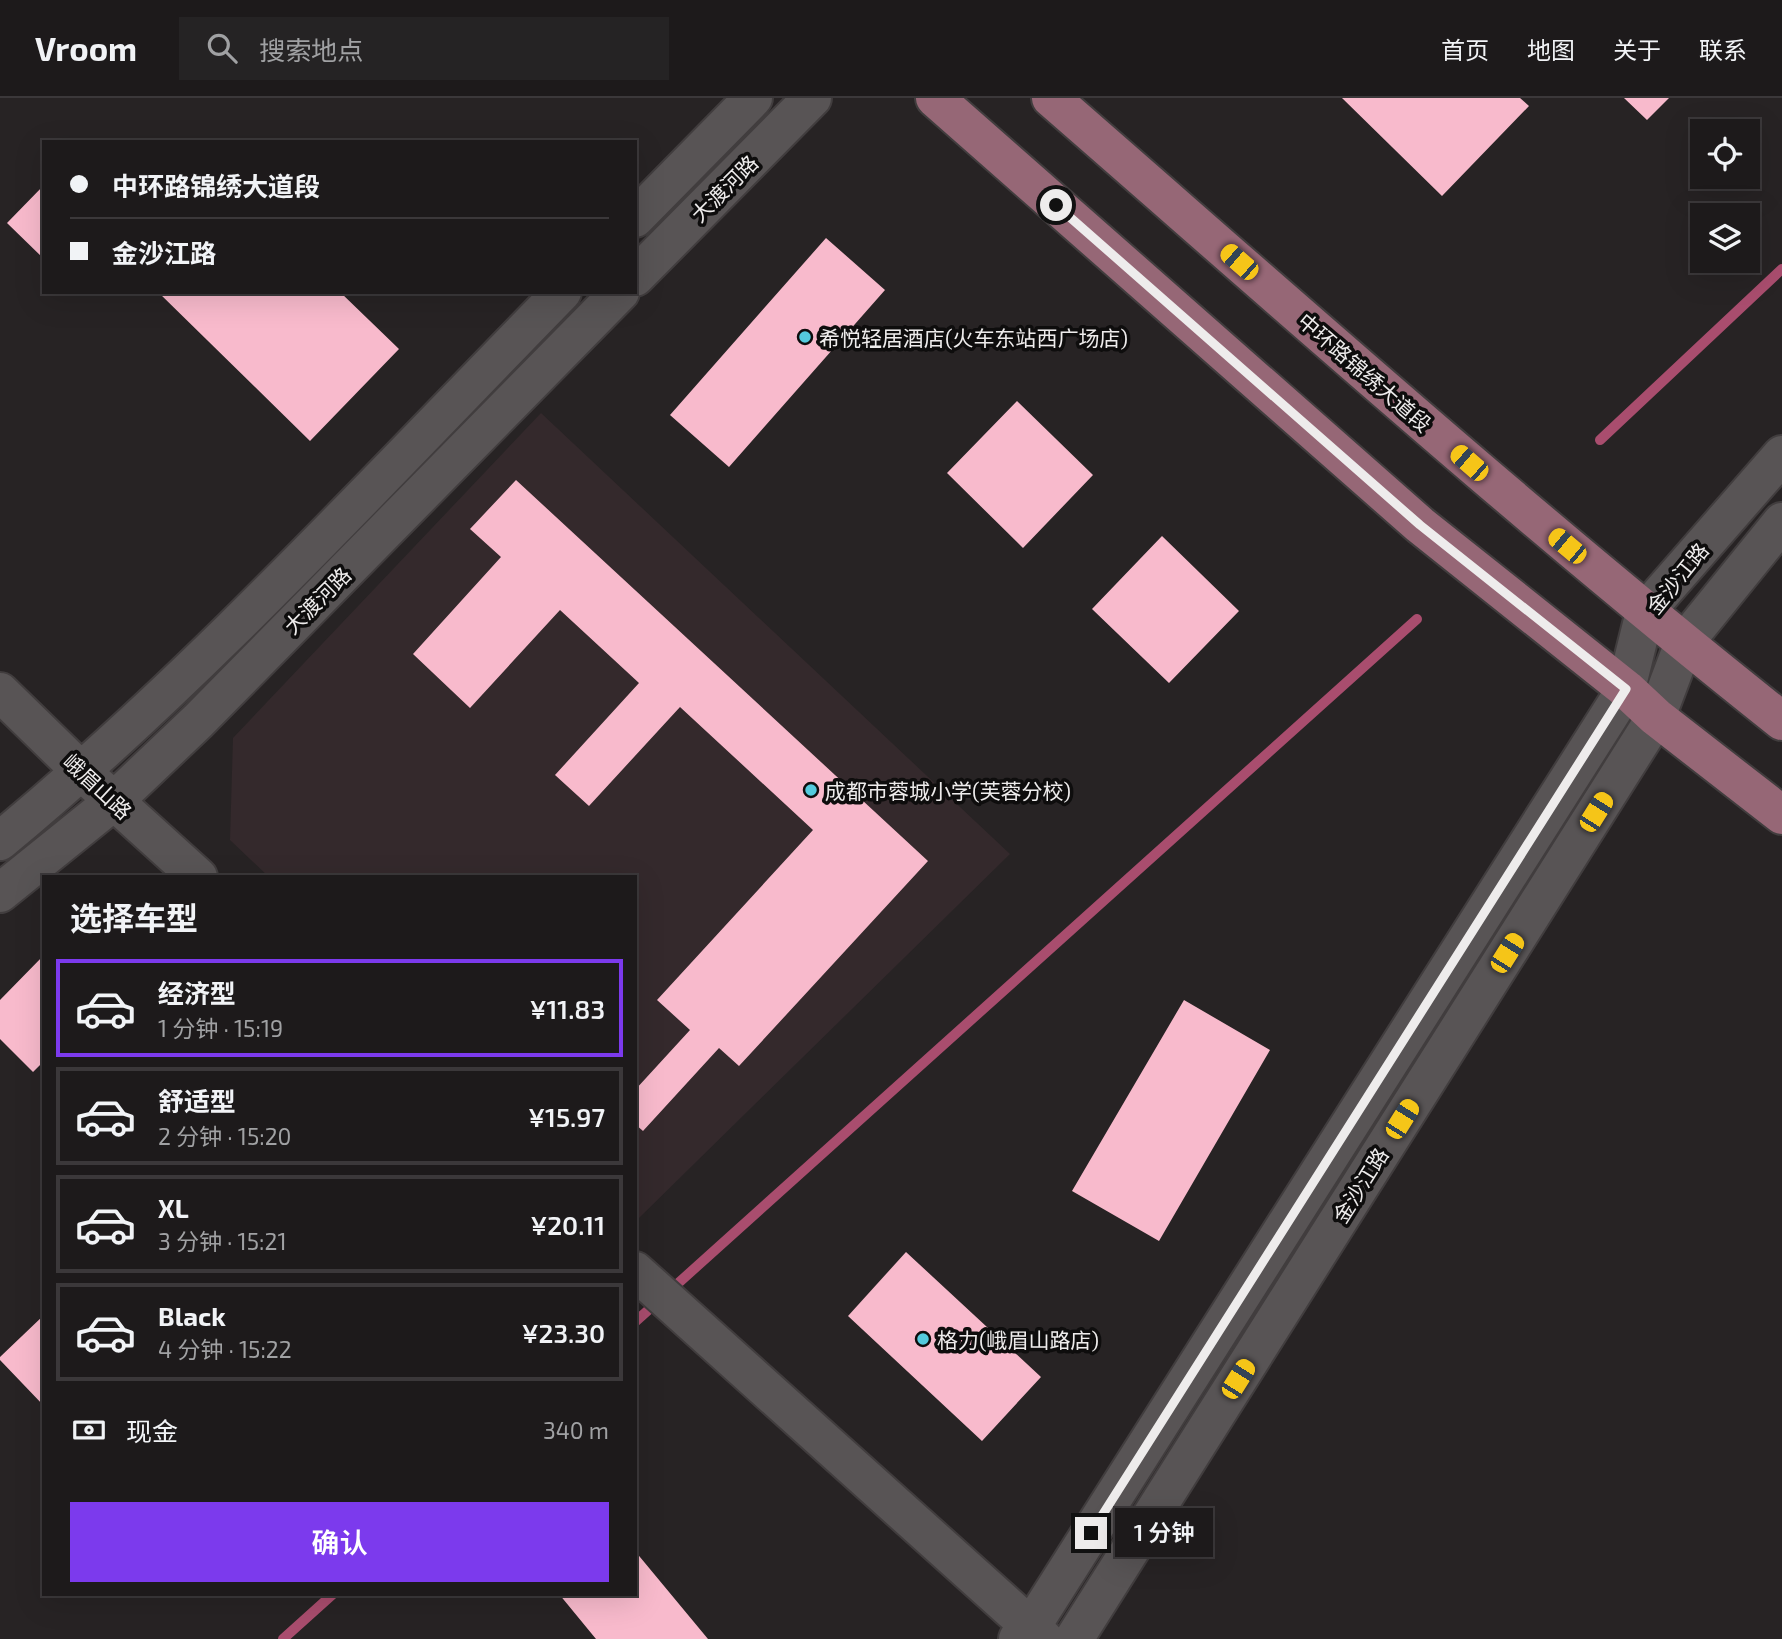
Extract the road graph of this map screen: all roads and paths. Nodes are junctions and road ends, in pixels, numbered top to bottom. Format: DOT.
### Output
graph roads {
  1 [pos="753,98"];
  2 [pos="812,98"];
  3 [pos="935,98"];
  4 [pos="1051,98"];
  5 [pos="637,216"];
  6 [pos="637,275"];
  7 [pos="560,294"];
  8 [pos="618,294"];
  9 [pos="1782,456"];
  10 [pos="1782,522"];
  11 [pos="1645,612"];
  12 [pos="1684,643"];
  13 [pos="1626,689"];
  14 [pos="0,692"];
  15 [pos="1656,717"];
  16 [pos="1782,721"];
  17 [pos="82,772"];
  18 [pos="114,801"];
  19 [pos="1782,815"];
  20 [pos="0,841"];
  21 [pos="196,875"];
  22 [pos="0,893"];
  23 [pos="637,1273"];
  24 [pos="1031,1635"];
  25 [pos="1074,1639"];
  1 -- 5 [label="street, 大渡河路"];
  2 -- 6 [label="street, 大渡河路"];
  3 -- 13 [label="main road"];
  4 -- 11 [label="main road, 中环路锦绣大道段"];
  7 -- 17 [label="street, 大渡河路"];
  8 -- 18 [label="street, 大渡河路"];
  9 -- 11 [label="street, 金沙江路"];
  10 -- 12 [label="street, 金沙江路"];
  11 -- 12 [label="main road, 中环路锦绣大道段"];
  11 -- 13 [label="street, 金沙江路"];
  12 -- 15 [label="street, 金沙江路"];
  12 -- 16 [label="main road, 中环路锦绣大道段"];
  13 -- 15 [label="main road"];
  13 -- 24 [label="street, 金沙江路"];
  14 -- 17 [label="street, 峨眉山路"];
  15 -- 19 [label="main road"];
  15 -- 25 [label="street, 金沙江路"];
  17 -- 18 [label="street, 峨眉山路"];
  17 -- 20 [label="street, 大渡河路"];
  18 -- 21 [label="street, 峨眉山路"];
  18 -- 22 [label="street, 大渡河路"];
  23 -- 24 [label="street"];
}
